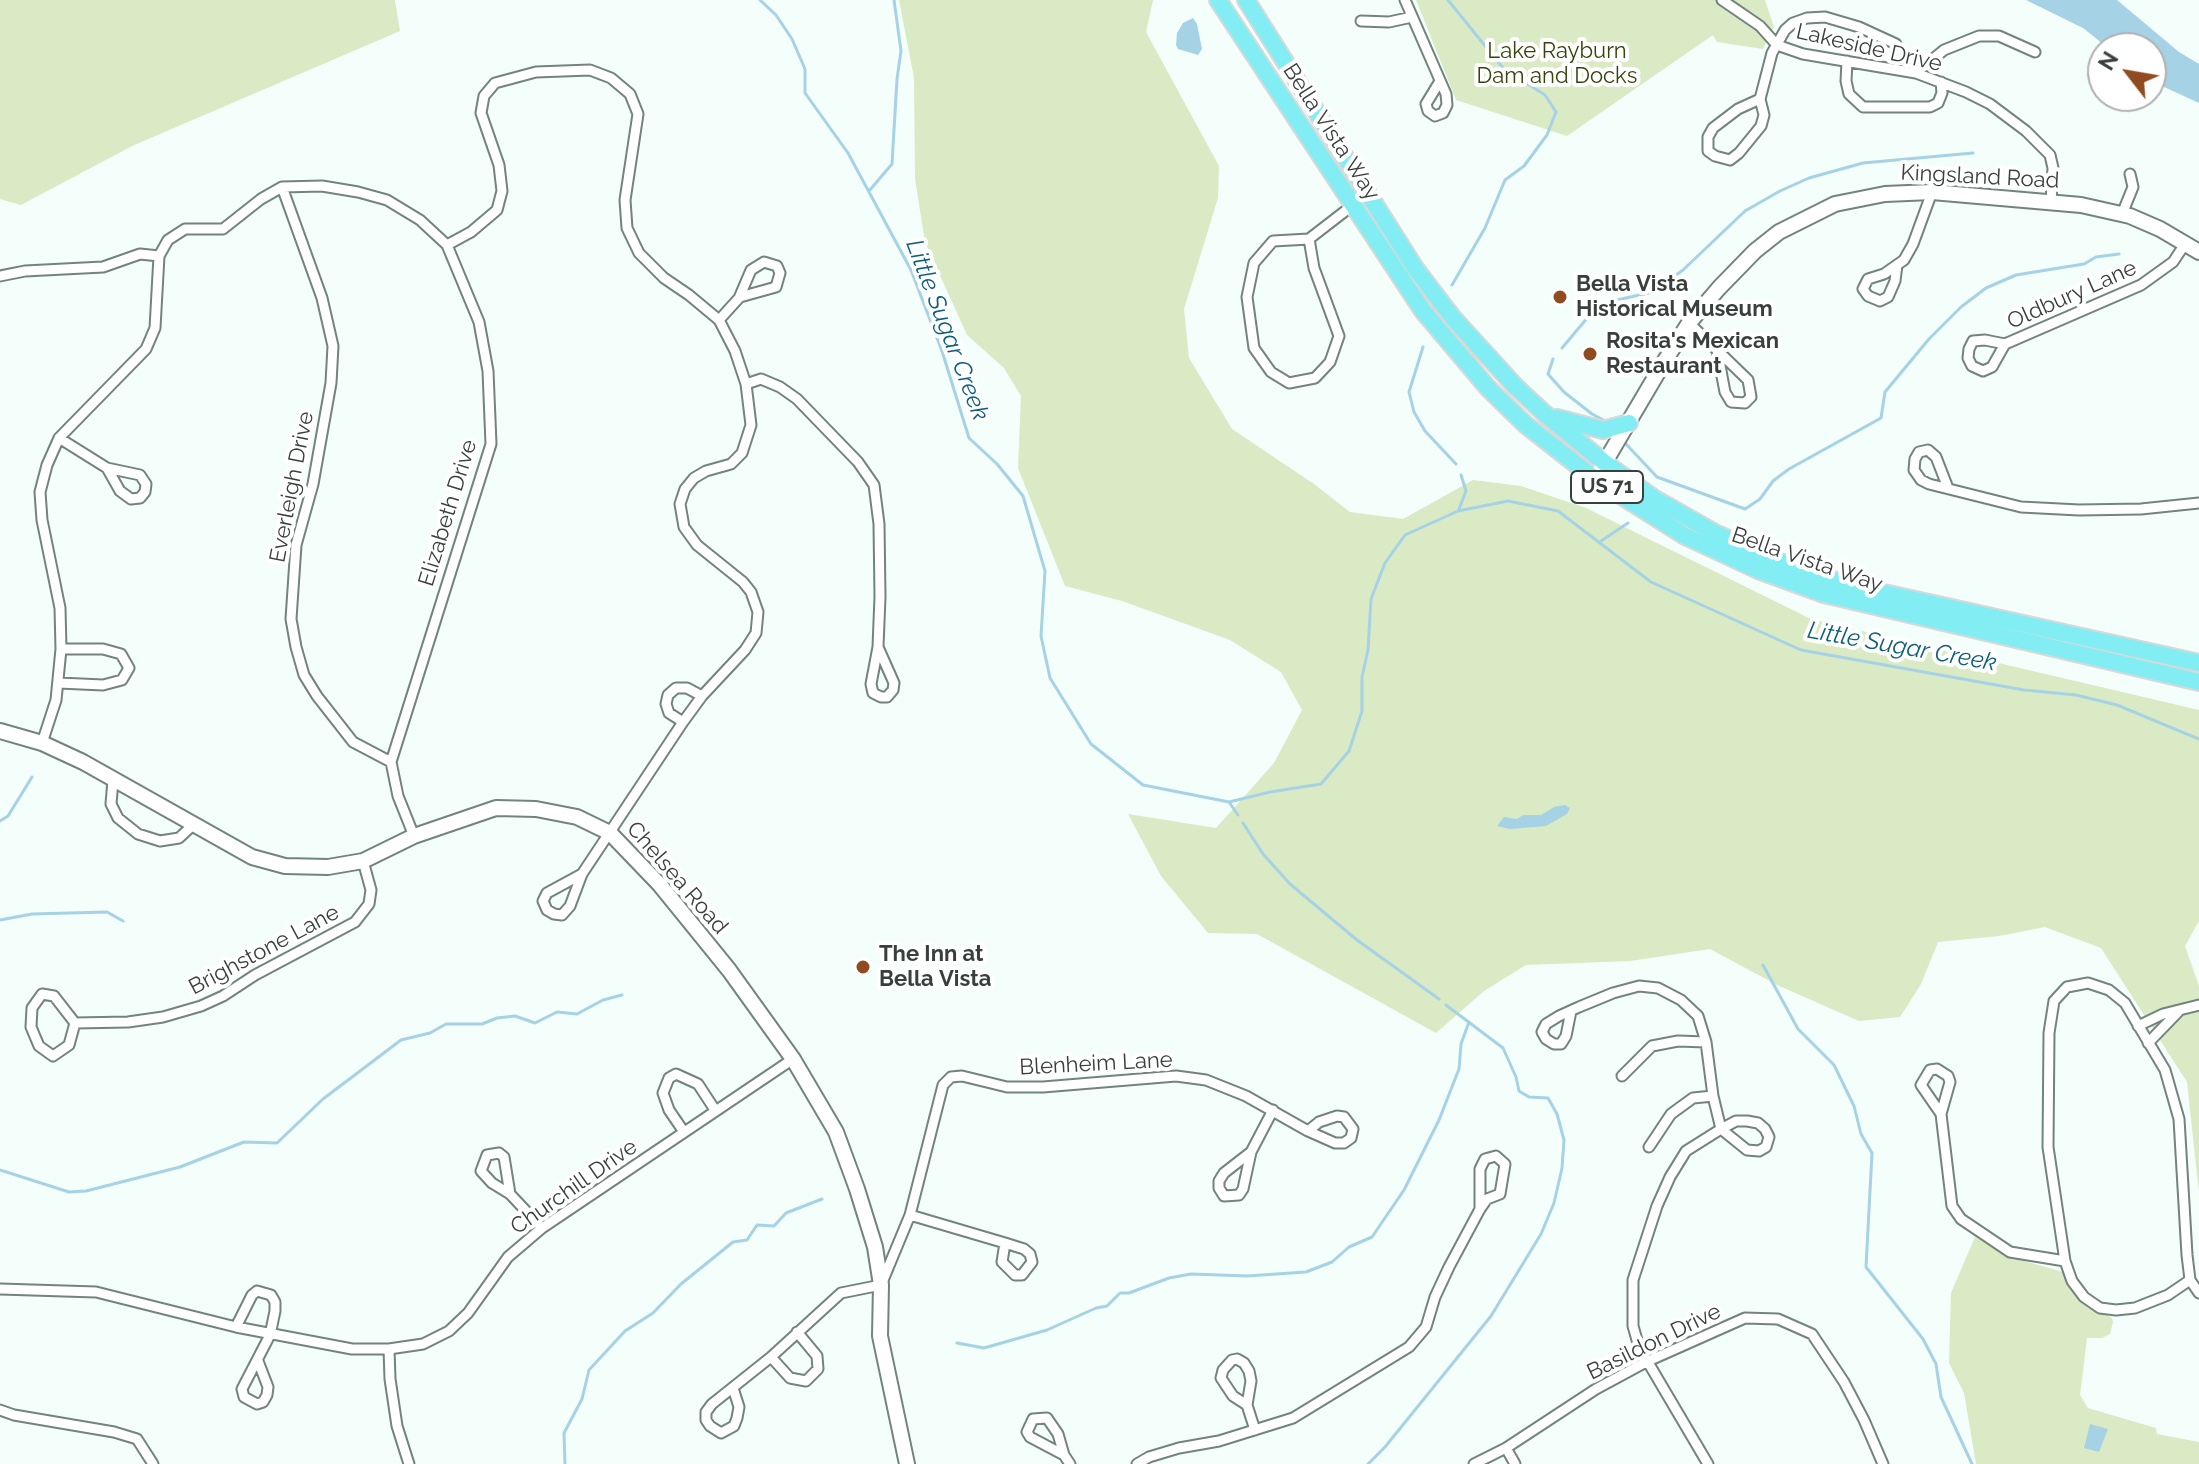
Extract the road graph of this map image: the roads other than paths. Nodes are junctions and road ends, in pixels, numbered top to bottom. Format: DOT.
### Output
graph roads {
  1 [pos="1218,0"];
  2 [pos="1246,0"];
  3 [pos="1405,0"];
  4 [pos="1722,0"];
  5 [pos="1412,17"];
  6 [pos="1361,21"];
  7 [pos="1896,44"];
  8 [pos="1777,45"];
  9 [pos="2035,52"];
  10 [pos="1847,61"];
  11 [pos="1916,73"];
  12 [pos="1440,81"];
  13 [pos="1941,82"];
  14 [pos="1760,99"];
  15 [pos="2130,174"];
  16 [pos="282,187"];
  17 [pos="1932,192"];
  18 [pos="2051,202"];
  19 [pos="1353,205"];
  20 [pos="2122,214"];
  21 [pos="1309,239"];
  22 [pos="2185,244"];
  23 [pos="447,245"];
  24 [pos="2199,252"];
  25 [pos="159,256"];
  26 [pos="1897,265"];
  27 [pos="0,276"];
  28 [pos="739,298"];
  29 [pos="719,320"];
  30 [pos="1689,323"];
  31 [pos="2005,344"];
  32 [pos="1717,350"];
  33 [pos="746,384"];
  34 [pos="1545,414"];
  35 [pos="1629,423"];
  36 [pos="59,438"];
  37 [pos="1605,463"];
  38 [pos="107,468"];
  39 [pos="1595,479"];
  40 [pos="1948,488"];
  41 [pos="2199,503"];
  42 [pos="878,647"];
  43 [pos="61,649"];
  44 [pos="2199,663"];
  45 [pos="2199,682"];
  46 [pos="59,683"];
  47 [pos="702,696"];
  48 [pos="683,722"];
  49 [pos="0,731"];
  50 [pos="42,743"];
  51 [pos="391,762"];
  52 [pos="113,780"];
  53 [pos="193,825"];
  54 [pos="610,833"];
  55 [pos="414,836"];
  56 [pos="363,861"];
  57 [pos="582,874"];
  58 [pos="2199,1005"];
  59 [pos="1571,1011"];
  60 [pos="2178,1012"];
  61 [pos="75,1023"];
  62 [pos="2138,1026"];
  63 [pos="1706,1042"];
  64 [pos="2148,1043"];
  65 [pos="793,1059"];
  66 [pos="1622,1076"];
  67 [pos="1713,1096"];
  68 [pos="715,1110"];
  69 [pos="1273,1110"];
  70 [pos="1941,1114"];
  71 [pos="1721,1129"];
  72 [pos="1308,1131"];
  73 [pos="684,1132"];
  74 [pos="1649,1147"];
  75 [pos="1251,1152"];
  76 [pos="510,1194"];
  77 [pos="1480,1209"];
  78 [pos="910,1215"];
  79 [pos="542,1228"];
  80 [pos="1005,1243"];
  81 [pos="2065,1261"];
  82 [pos="2190,1280"];
  83 [pos="881,1285"];
  84 [pos="0,1289"];
  85 [pos="2199,1293"];
  86 [pos="236,1327"];
  87 [pos="797,1332"];
  88 [pos="270,1335"];
  89 [pos="389,1349"];
  90 [pos="771,1357"];
  91 [pos="258,1361"];
  92 [pos="1646,1362"];
  93 [pos="733,1388"];
  94 [pos="1247,1405"];
  95 [pos="0,1410"];
  96 [pos="1255,1430"];
  97 [pos="1506,1448"];
  98 [pos="1064,1455"];
  99 [pos="153,1464"];
  100 [pos="409,1464"];
  101 [pos="907,1464"];
  102 [pos="1070,1464"];
  103 [pos="1137,1464"];
  104 [pos="1474,1464"];
  105 [pos="1515,1464"];
  106 [pos="1708,1464"];
  107 [pos="1883,1464"];
  1 -- 19 [label="main road, Bella Vista Way / US 71"];
  2 -- 34 [label="main road, Bella Vista Way / US 71"];
  3 -- 5 [label="street"];
  4 -- 8 [label="street, Lakeside Drive"];
  5 -- 6 [label="street"];
  5 -- 12 [label="street"];
  7 -- 8 [label="street"];
  8 -- 10 [label="street, Lakeside Drive"];
  8 -- 14 [label="street"];
  9 -- 11 [label="street"];
  10 -- 11 [label="street, Lakeside Drive"];
  10 -- 13 [label="street"];
  11 -- 13 [label="street, Lakeside Drive"];
  13 -- 18 [label="street, Lakeside Drive"];
  14 -- 14 [label="street"];
  15 -- 20 [label="street"];
  16 -- 23 [label="street, Elizabeth Drive"];
  16 -- 25 [label="street"];
  16 -- 51 [label="street, Everleigh Drive"];
  17 -- 18 [label="street, Kingsland Road"];
  17 -- 26 [label="street"];
  17 -- 30 [label="street, Kingsland Road"];
  18 -- 20 [label="street, Kingsland Road"];
  19 -- 21 [label="street"];
  19 -- 39 [label="main road, Bella Vista Way / US 71"];
  20 -- 22 [label="street, Kingsland Road"];
  21 -- 21 [label="street"];
  22 -- 24 [label="street, Kingsland Road"];
  22 -- 31 [label="street, Oldbury Lane"];
  23 -- 29 [label="street"];
  23 -- 51 [label="street, Elizabeth Drive"];
  25 -- 27 [label="street"];
  25 -- 36 [label="street"];
  28 -- 28 [label="street"];
  28 -- 29 [label="street"];
  29 -- 33 [label="street"];
  30 -- 32 [label="street"];
  30 -- 35 [label="street, Kingsland Road"];
  32 -- 32 [label="street"];
  33 -- 42 [label="street"];
  33 -- 47 [label="street"];
  34 -- 35 [label="main road"];
  34 -- 37 [label="main road, Bella Vista Way / US 71"];
  35 -- 37 [label="street, Kingsland Road"];
  36 -- 38 [label="street"];
  36 -- 43 [label="street"];
  37 -- 39 [label="street, Kingsland Road"];
  37 -- 44 [label="main road, Bella Vista Way / US 71"];
  39 -- 45 [label="main road, Bella Vista Way / US 71"];
  40 -- 40 [label="street"];
  40 -- 41 [label="street"];
  42 -- 42 [label="street"];
  43 -- 46 [label="street"];
  43 -- 46 [label="street"];
  46 -- 50 [label="street"];
  47 -- 48 [label="street"];
  47 -- 48 [label="street"];
  48 -- 54 [label="street"];
  49 -- 50 [label="street, Chelsea Road"];
  50 -- 52 [label="street, Chelsea Road"];
  51 -- 55 [label="street"];
  52 -- 53 [label="street, Chelsea Road"];
  52 -- 53 [label="street"];
  53 -- 56 [label="street, Chelsea Road"];
  54 -- 55 [label="street, Chelsea Road"];
  54 -- 57 [label="street"];
  54 -- 65 [label="street, Chelsea Road"];
  55 -- 56 [label="street, Chelsea Road"];
  56 -- 61 [label="street, Brighstone Lane"];
  57 -- 57 [label="street"];
  58 -- 60 [label="street"];
  59 -- 63 [label="street"];
  60 -- 62 [label="street"];
  60 -- 64 [label="street"];
  61 -- 61 [label="street"];
  62 -- 64 [label="street"];
  62 -- 81 [label="street"];
  63 -- 66 [label="street"];
  63 -- 67 [label="street"];
  64 -- 82 [label="street"];
  65 -- 68 [label="street, Churchill Drive"];
  65 -- 83 [label="street, Chelsea Road"];
  67 -- 71 [label="street"];
  67 -- 74 [label="street"];
  68 -- 73 [label="street, Churchill Drive"];
  68 -- 73 [label="street"];
  69 -- 72 [label="street, Blenheim Lane"];
  69 -- 75 [label="street"];
  69 -- 78 [label="street, Blenheim Lane"];
  70 -- 70 [label="street"];
  70 -- 81 [label="street"];
  71 -- 71 [label="street"];
  71 -- 92 [label="street"];
  73 -- 79 [label="street, Churchill Drive"];
  75 -- 75 [label="street"];
  76 -- 79 [label="street"];
  77 -- 77 [label="street"];
  77 -- 96 [label="street"];
  78 -- 80 [label="street"];
  78 -- 83 [label="street, Blenheim Lane"];
  79 -- 89 [label="street, Churchill Drive"];
  81 -- 82 [label="street"];
  82 -- 85 [label="street"];
  83 -- 87 [label="street"];
  83 -- 101 [label="street, Chelsea Road"];
  84 -- 86 [label="street, Churchill Drive"];
  86 -- 88 [label="street, Churchill Drive"];
  86 -- 88 [label="street"];
  87 -- 90 [label="street"];
  87 -- 90 [label="street"];
  88 -- 89 [label="street, Churchill Drive"];
  88 -- 91 [label="street"];
  89 -- 100 [label="street"];
  90 -- 93 [label="street"];
  92 -- 97 [label="street, Basildon Drive"];
  92 -- 106 [label="street"];
  92 -- 107 [label="street, Basildon Drive"];
  93 -- 93 [label="street"];
  94 -- 94 [label="street"];
  94 -- 96 [label="street"];
  95 -- 99 [label="street"];
  96 -- 103 [label="street"];
  97 -- 104 [label="street, Basildon Drive"];
  97 -- 105 [label="street"];
  98 -- 98 [label="street"];
  98 -- 102 [label="street"];
}
